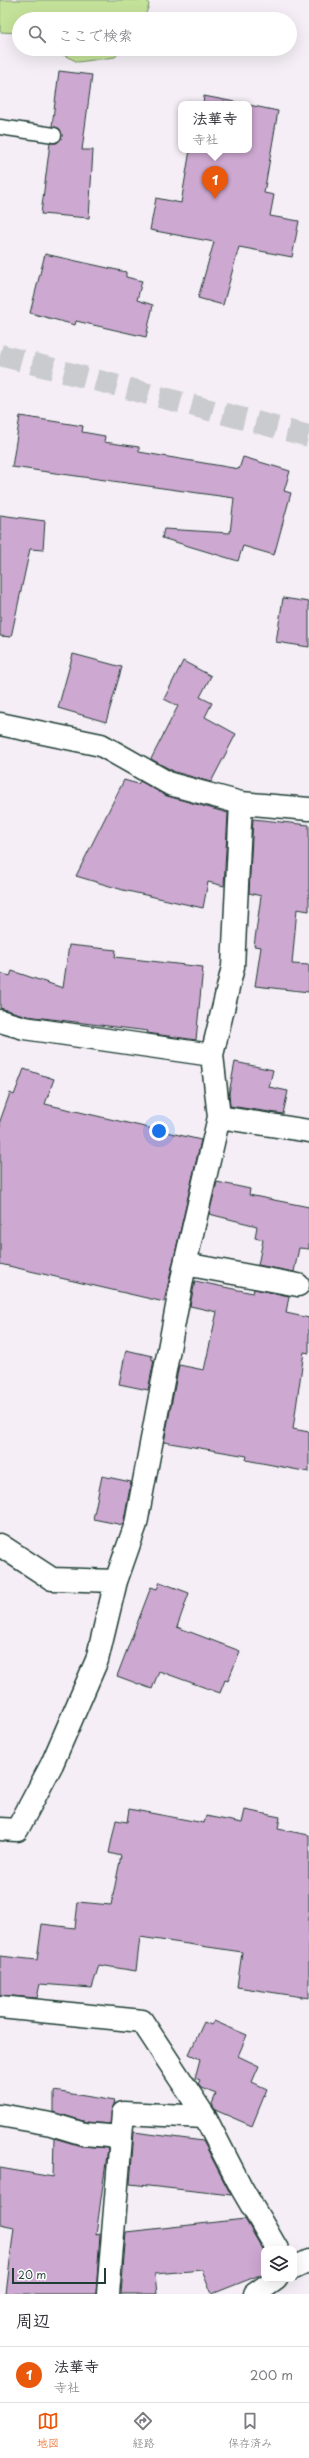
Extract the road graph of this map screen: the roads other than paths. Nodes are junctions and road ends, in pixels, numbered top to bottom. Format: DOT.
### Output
graph roads {
  1 [pos="0,127"];
  2 [pos="54,135"];
  3 [pos="0,724"];
  4 [pos="240,803"];
  5 [pos="309,808"];
  6 [pos="0,1022"];
  7 [pos="212,1055"];
  8 [pos="219,1118"];
  9 [pos="309,1131"];
  10 [pos="185,1264"];
  11 [pos="298,1285"];
  12 [pos="0,1545"];
  13 [pos="116,1581"];
  14 [pos="0,1829"];
  15 [pos="0,2007"];
  16 [pos="0,2115"];
  17 [pos="205,2117"];
  18 [pos="121,2137"];
  19 [pos="275,2246"];
  20 [pos="309,2262"];
  21 [pos="297,2267"];
  22 [pos="272,2282"];
  23 [pos="108,2294"];
  24 [pos="255,2294"];
  1 -- 2 [label="lane"];
  3 -- 4 [label="street"];
  4 -- 5 [label="street"];
  4 -- 7 [label="street"];
  6 -- 7 [label="street"];
  7 -- 8 [label="street"];
  8 -- 9 [label="street"];
  8 -- 10 [label="street"];
  10 -- 11 [label="street"];
  10 -- 13 [label="street"];
  12 -- 13 [label="street"];
  13 -- 14 [label="street"];
  15 -- 17 [label="street"];
  16 -- 18 [label="street"];
  17 -- 18 [label="street"];
  17 -- 19 [label="street"];
  18 -- 23 [label="street"];
  20 -- 21 [label="street"];
  22 -- 24 [label="street"];
}
